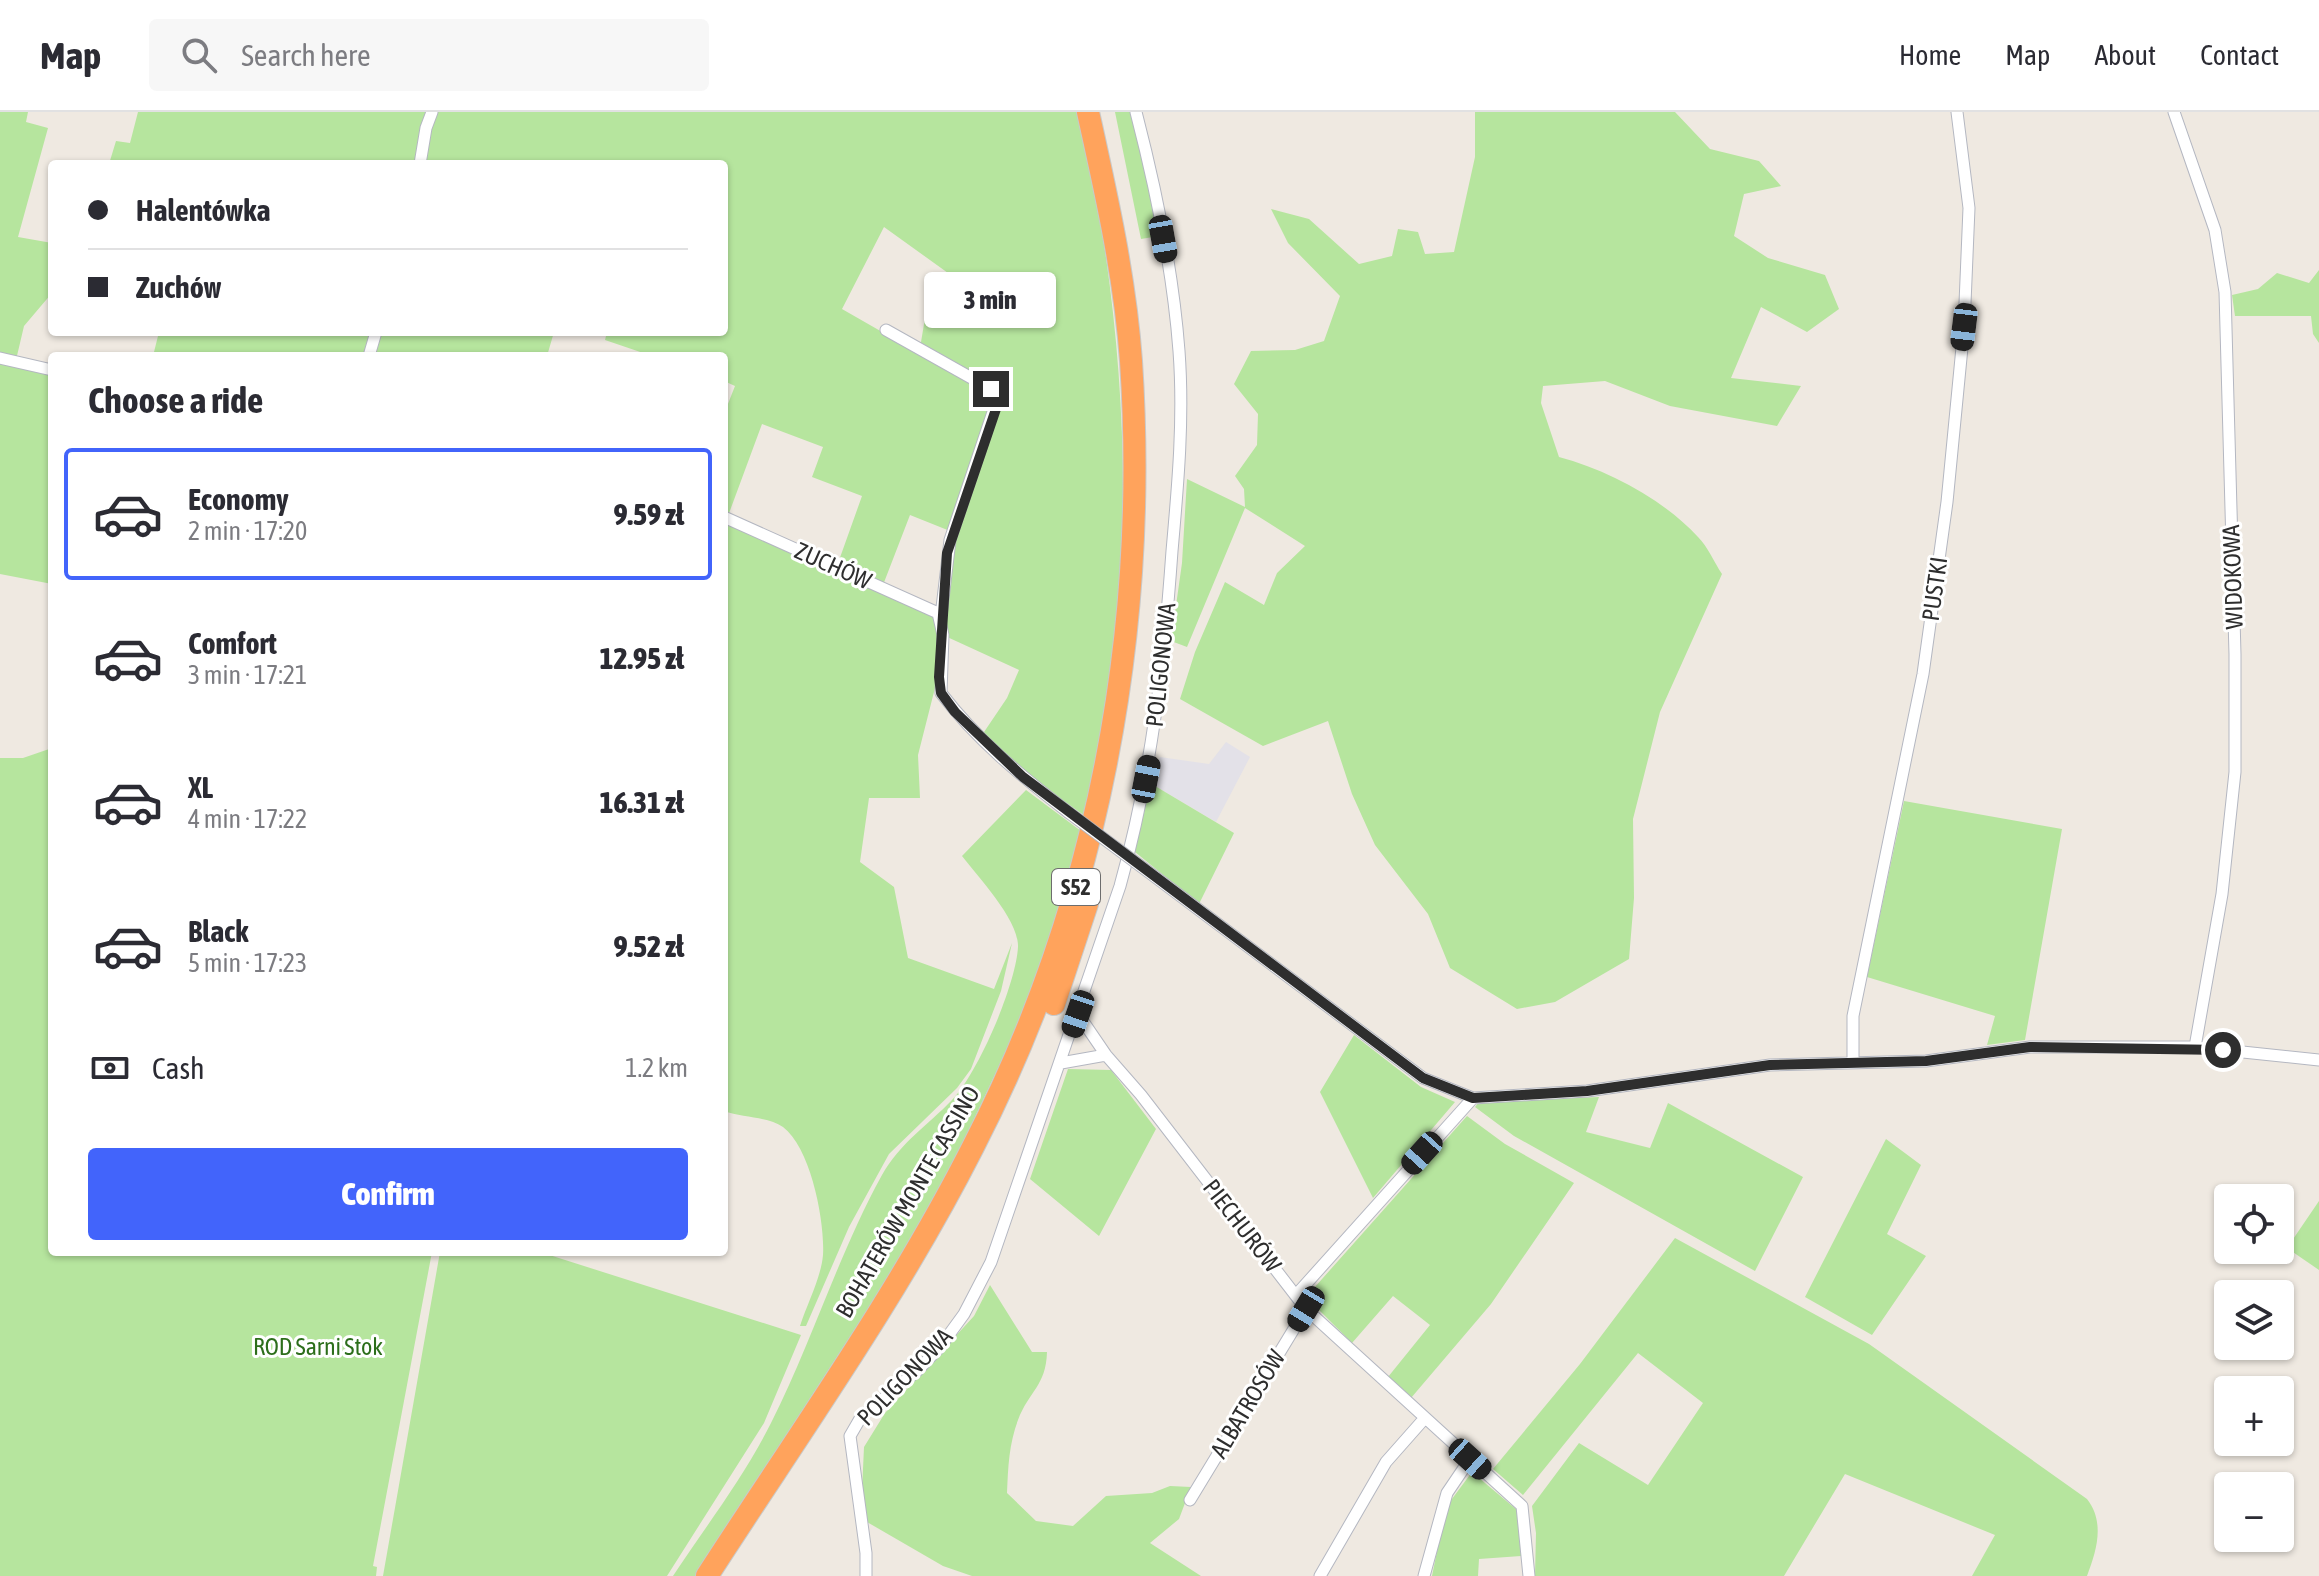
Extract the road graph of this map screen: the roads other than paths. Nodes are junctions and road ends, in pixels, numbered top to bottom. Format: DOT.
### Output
graph roads {
  1 [pos="432,112"];
  2 [pos="1088,112"];
  3 [pos="1103,112"];
  4 [pos="1136,112"];
  5 [pos="1957,112"];
  6 [pos="2174,112"];
  7 [pos="421,160"];
  8 [pos="886,330"];
  9 [pos="0,358"];
  10 [pos="48,369"];
  11 [pos="728,519"];
  12 [pos="941,616"];
  13 [pos="1078,1014"];
  14 [pos="2195,1047"];
  15 [pos="1106,1055"];
  16 [pos="2319,1060"];
  17 [pos="1853,1062"];
  18 [pos="1061,1063"];
  19 [pos="1473,1098"];
  20 [pos="1296,1295"];
  21 [pos="1306,1309"];
  22 [pos="1424,1419"];
  23 [pos="1470,1459"];
  24 [pos="1190,1500"];
  25 [pos="707,1576"];
  26 [pos="724,1576"];
  27 [pos="866,1576"];
  28 [pos="1320,1576"];
  29 [pos="1424,1576"];
  30 [pos="1529,1576"];
  1 -- 7 [label="street"];
  2 -- 25 [label="highway, BOHATERÓW MONTE CASSINO / S52"];
  3 -- 26 [label="highway, BOHATERÓW MONTE CASSINO / S52"];
  4 -- 13 [label="street, POLIGONOWA"];
  5 -- 17 [label="street, PUSTKI"];
  6 -- 14 [label="street, WIDOKOWA"];
  8 -- 12 [label="street"];
  9 -- 10 [label="street"];
  11 -- 12 [label="street, ZUCHÓW"];
  12 -- 19 [label="street, bridge"];
  13 -- 15 [label="street, PIECHURÓW"];
  13 -- 18 [label="street, POLIGONOWA"];
  14 -- 16 [label="street"];
  14 -- 17 [label="street"];
  15 -- 18 [label="street"];
  15 -- 20 [label="street, PIECHURÓW"];
  17 -- 19 [label="street"];
  18 -- 27 [label="street, POLIGONOWA"];
  19 -- 20 [label="street"];
  20 -- 21 [label="street, PIECHURÓW"];
  21 -- 22 [label="street, PIECHURÓW"];
  21 -- 24 [label="street, ALBATROSÓW"];
  22 -- 23 [label="street, PIECHURÓW"];
  22 -- 28 [label="street"];
  23 -- 29 [label="street"];
  23 -- 30 [label="street, PIECHURÓW"];
}
